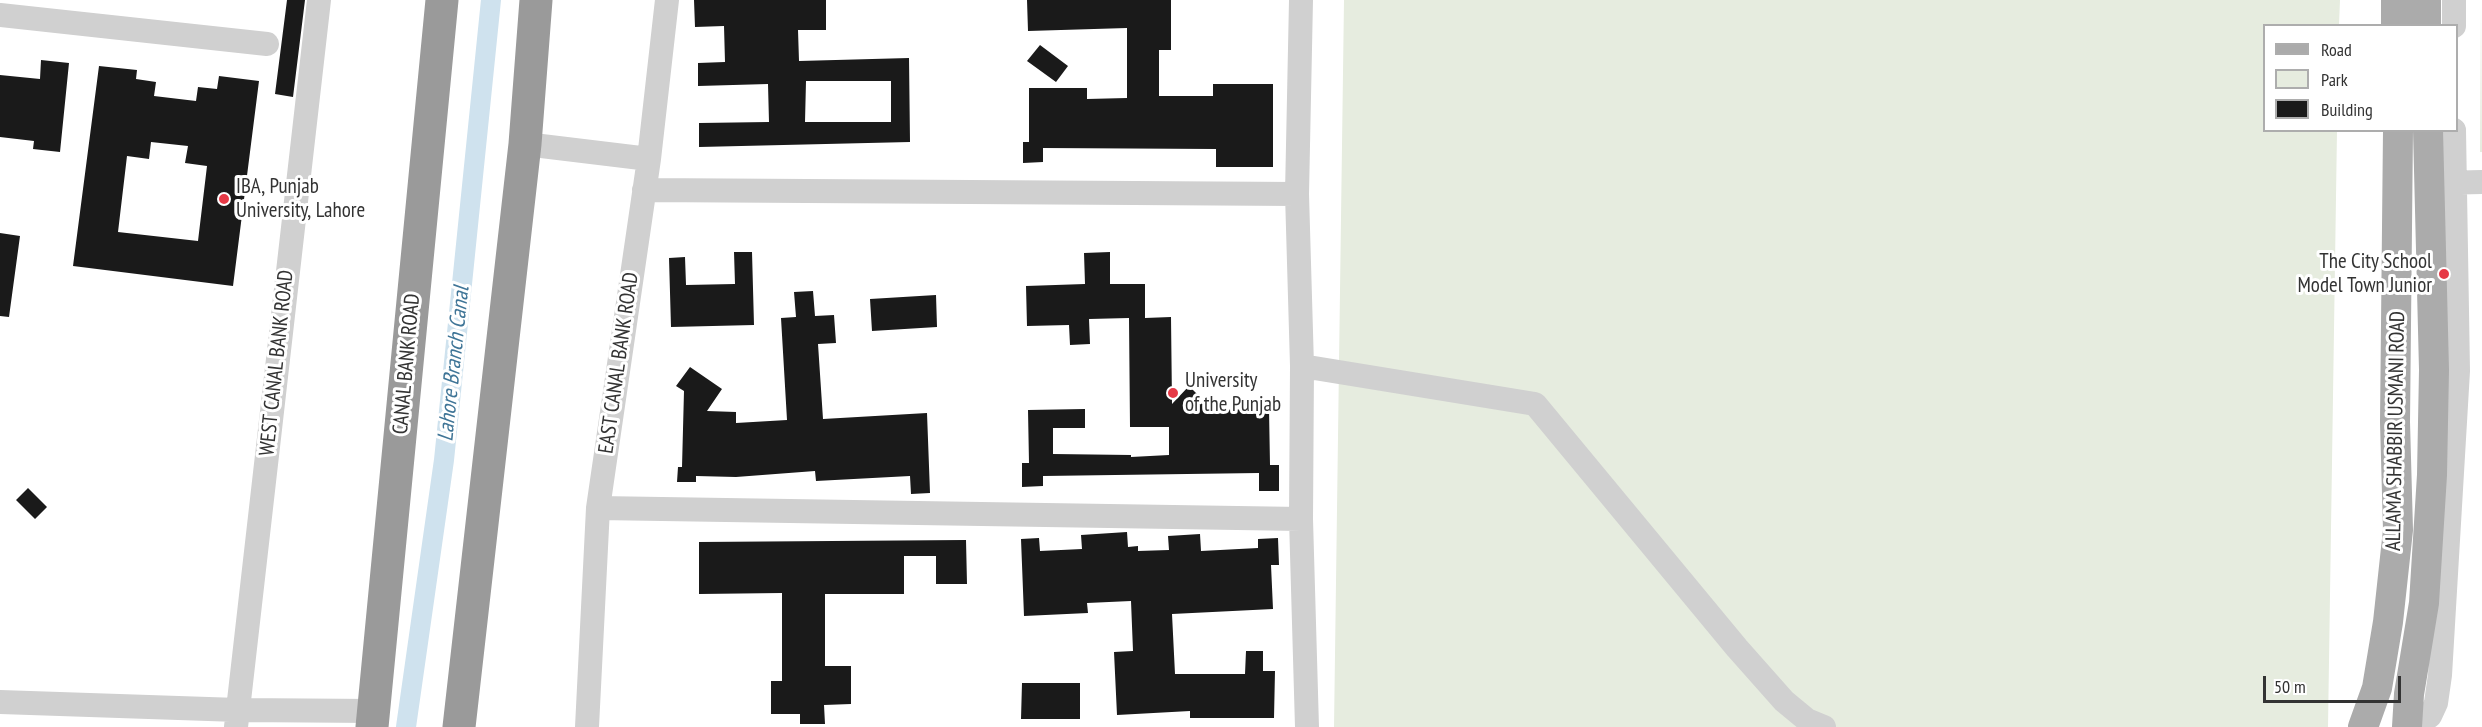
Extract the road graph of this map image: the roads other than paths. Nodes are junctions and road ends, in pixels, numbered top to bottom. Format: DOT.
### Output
graph roads {
  1 [pos="319,0"];
  2 [pos="442,0"];
  3 [pos="536,0"];
  4 [pos="667,0"];
  5 [pos="1301,0"];
  6 [pos="2396,0"];
  7 [pos="2426,0"];
  8 [pos="2454,0"];
  9 [pos="0,15"];
  10 [pos="2396,24"];
  11 [pos="2426,24"];
  12 [pos="2454,24"];
  13 [pos="267,44"];
  14 [pos="2398,132"];
  15 [pos="2428,132"];
  16 [pos="2454,132"];
  17 [pos="525,144"];
  18 [pos="649,159"];
  19 [pos="2482,182"];
  20 [pos="2441,183"];
  21 [pos="644,190"];
  22 [pos="1297,194"];
  23 [pos="1302,366"];
  24 [pos="598,508"];
  25 [pos="1301,519"];
  26 [pos="2377,688"];
  27 [pos="0,702"];
  28 [pos="237,718"];
  29 [pos="373,719"];
  30 [pos="2400,724"];
  31 [pos="459,727"];
  32 [pos="587,727"];
  33 [pos="1307,727"];
  34 [pos="1824,727"];
  35 [pos="2363,727"];
  1 -- 28 [label="street, WEST CANAL BANK ROAD"];
  2 -- 29 [label="highway, CANAL BANK ROAD"];
  3 -- 17 [label="highway"];
  4 -- 18 [label="street, EAST CANAL BANK ROAD"];
  5 -- 22 [label="street"];
  6 -- 10 [label="main road"];
  7 -- 11 [label="main road"];
  8 -- 12 [label="street"];
  9 -- 13 [label="street"];
  14 -- 26 [label="main road, ALLAMA SHABBIR USMANI ROAD"];
  15 -- 20 [label="main road, ALLAMA SHABBIR USMANI ROAD"];
  16 -- 20 [label="street"];
  17 -- 18 [label="street"];
  17 -- 31 [label="highway"];
  18 -- 21 [label="street, EAST CANAL BANK ROAD"];
  19 -- 20 [label="street"];
  20 -- 30 [label="main road, ALLAMA SHABBIR USMANI ROAD"];
  21 -- 22 [label="street"];
  21 -- 24 [label="street, EAST CANAL BANK ROAD"];
  22 -- 23 [label="street"];
  23 -- 25 [label="street"];
  23 -- 34 [label="street"];
  24 -- 25 [label="street"];
  24 -- 32 [label="street, EAST CANAL BANK ROAD"];
  25 -- 33 [label="street"];
  26 -- 30 [label="main road"];
  26 -- 35 [label="main road, ALLAMA SHABBIR USMANI ROAD"];
  27 -- 28 [label="street"];
  28 -- 29 [label="street"];
}
